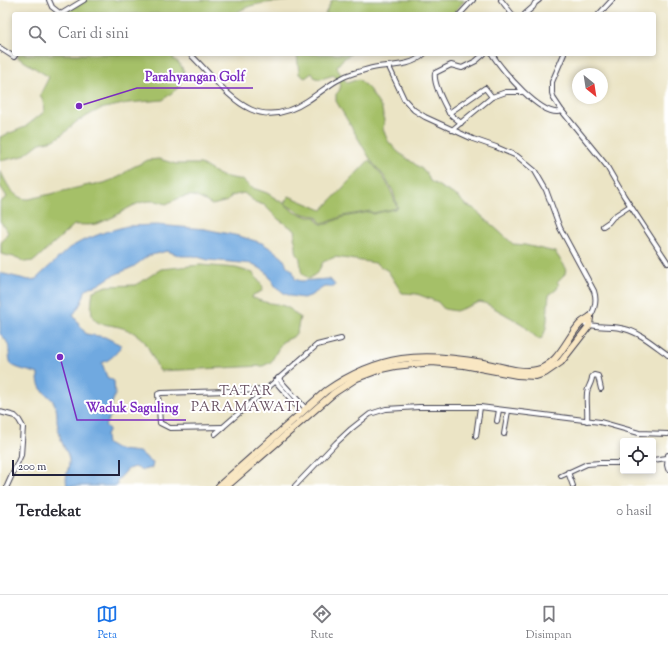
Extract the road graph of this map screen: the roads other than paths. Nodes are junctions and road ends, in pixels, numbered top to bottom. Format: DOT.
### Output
graph roads {
  1 [pos="49,0"];
  2 [pos="84,0"];
  3 [pos="473,0"];
  4 [pos="501,0"];
  5 [pos="539,0"];
  6 [pos="612,0"];
  7 [pos="58,12"];
  8 [pos="64,12"];
  9 [pos="462,12"];
  10 [pos="510,12"];
  11 [pos="528,12"];
  12 [pos="602,12"];
  13 [pos="0,48"];
  14 [pos="12,56"];
  15 [pos="192,56"];
  16 [pos="421,56"];
  17 [pos="482,56"];
  18 [pos="494,56"];
  19 [pos="563,56"];
  20 [pos="389,67"];
  21 [pos="522,92"];
  22 [pos="492,97"];
  23 [pos="562,111"];
  24 [pos="449,113"];
  25 [pos="461,123"];
  26 [pos="452,130"];
  27 [pos="630,206"];
  28 [pos="604,226"];
  29 [pos="668,263"];
  30 [pos="590,317"];
  31 [pos="581,322"];
  32 [pos="589,326"];
  33 [pos="341,339"];
  34 [pos="668,355"];
  35 [pos="465,363"];
  36 [pos="278,378"];
  37 [pos="274,381"];
  38 [pos="265,390"];
  39 [pos="600,390"];
  40 [pos="480,407"];
  41 [pos="499,410"];
  42 [pos="304,411"];
  43 [pos="508,411"];
  44 [pos="0,412"];
  45 [pos="497,421"];
  46 [pos="587,421"];
  47 [pos="223,427"];
  48 [pos="215,434"];
  49 [pos="504,434"];
  50 [pos="668,434"];
  51 [pos="476,436"];
  52 [pos="259,454"];
  53 [pos="668,456"];
  54 [pos="656,459"];
  55 [pos="620,463"];
  56 [pos="668,469"];
  57 [pos="568,472"];
  58 [pos="561,476"];
  59 [pos="7,486"];
  60 [pos="219,486"];
  61 [pos="227,486"];
  62 [pos="296,486"];
  63 [pos="573,486"];
  1 -- 7 [label="street"];
  2 -- 8 [label="street"];
  3 -- 9 [label="street"];
  4 -- 10 [label="street"];
  5 -- 11 [label="street"];
  6 -- 12 [label="street"];
  13 -- 14 [label="street"];
  15 -- 20 [label="street"];
  16 -- 20 [label="street"];
  17 -- 24 [label="street"];
  18 -- 21 [label="street"];
  19 -- 23 [label="street"];
  20 -- 26 [label="street"];
  21 -- 22 [label="street"];
  21 -- 23 [label="street"];
  22 -- 24 [label="street"];
  22 -- 25 [label="street"];
  23 -- 27 [label="street"];
  24 -- 25 [label="street"];
  25 -- 26 [label="street"];
  26 -- 30 [label="street"];
  27 -- 28 [label="street"];
  27 -- 29 [label="street"];
  30 -- 31 [label="main road"];
  30 -- 32 [label="main road"];
  31 -- 32 [label="street"];
  31 -- 35 [label="main road"];
  32 -- 34 [label="street"];
  32 -- 35 [label="main road"];
  33 -- 36 [label="street"];
  35 -- 42 [label="main road"];
  35 -- 52 [label="main road"];
  36 -- 37 [label="street"];
  36 -- 42 [label="street"];
  37 -- 38 [label="street"];
  37 -- 42 [label="street"];
  38 -- 47 [label="street"];
  38 -- 47 [label="street"];
  39 -- 46 [label="street"];
  40 -- 41 [label="street"];
  40 -- 51 [label="street"];
  40 -- 62 [label="street"];
  41 -- 43 [label="street"];
  41 -- 45 [label="street"];
  42 -- 52 [label="main road"];
  43 -- 46 [label="street"];
  43 -- 49 [label="street"];
  44 -- 59 [label="street"];
  46 -- 50 [label="street"];
  47 -- 48 [label="street"];
  52 -- 60 [label="main road"];
  52 -- 61 [label="main road"];
  53 -- 54 [label="street"];
  53 -- 56 [label="street"];
  55 -- 57 [label="street"];
  57 -- 58 [label="street"];
  57 -- 63 [label="street"];
}
